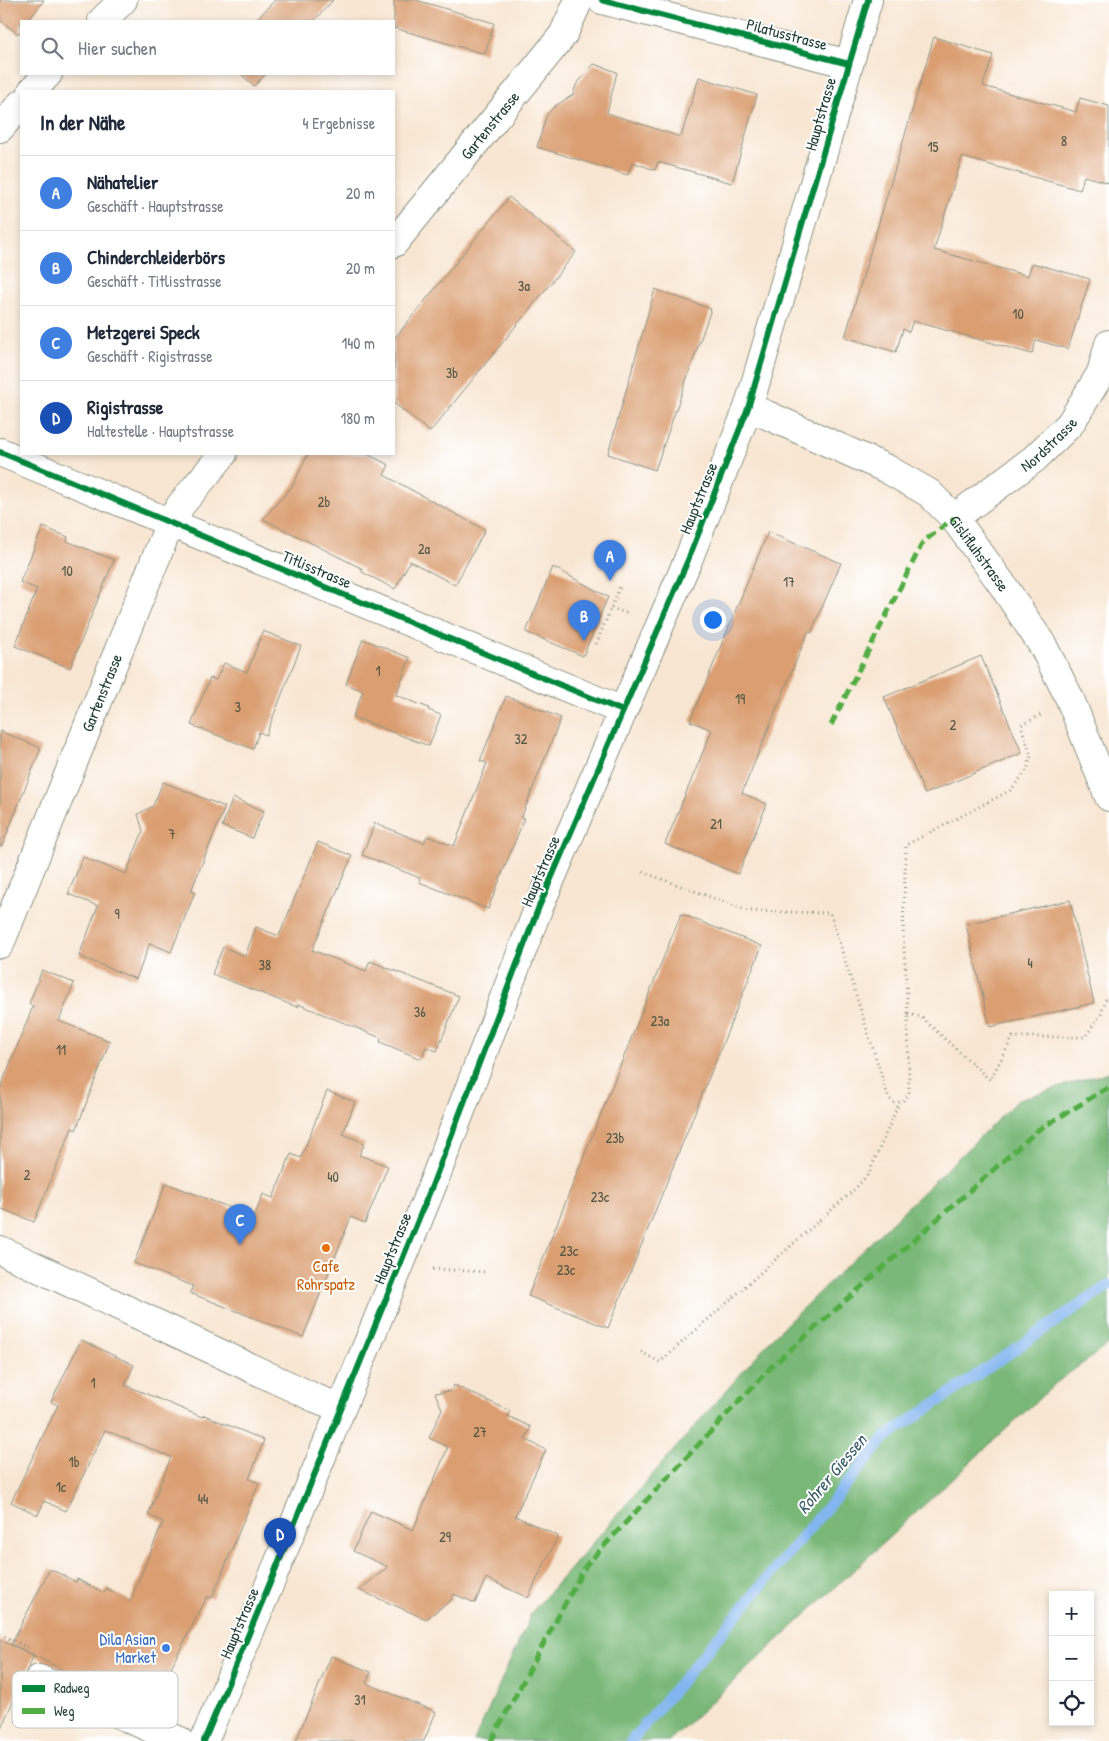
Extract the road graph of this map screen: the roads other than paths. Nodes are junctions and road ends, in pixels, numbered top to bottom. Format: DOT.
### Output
graph roads {
  1 [pos="123,0"];
  2 [pos="579,0"];
  3 [pos="602,0"];
  4 [pos="868,0"];
  5 [pos="103,20"];
  6 [pos="849,64"];
  7 [pos="47,75"];
  8 [pos="33,90"];
  9 [pos="20,105"];
  10 [pos="0,128"];
  11 [pos="395,242"];
  12 [pos="1109,344"];
  13 [pos="748,408"];
  14 [pos="0,452"];
  15 [pos="222,455"];
  16 [pos="954,518"];
  17 [pos="170,523"];
  18 [pos="623,711"];
  19 [pos="1109,797"];
  20 [pos="0,944"];
  21 [pos="0,1250"];
  22 [pos="342,1408"];
  23 [pos="150,1728"];
  24 [pos="180,1741"];
  25 [pos="204,1741"];
  1 -- 5 [label="street"];
  2 -- 11 [label="street, Gartenstrasse"];
  3 -- 6 [label="street, Pilatusstrasse"];
  4 -- 6 [label="street, Hauptstrasse"];
  6 -- 13 [label="street, Hauptstrasse"];
  7 -- 8 [label="street"];
  9 -- 10 [label="street"];
  12 -- 16 [label="street, Nordstrasse"];
  13 -- 16 [label="street, Gislifluhstrasse"];
  13 -- 18 [label="street, Hauptstrasse"];
  14 -- 17 [label="street, Titlisstrasse"];
  15 -- 17 [label="street, Gartenstrasse"];
  16 -- 19 [label="street, Gislifluhstrasse"];
  17 -- 18 [label="street, Titlisstrasse"];
  17 -- 20 [label="street, Gartenstrasse"];
  18 -- 22 [label="street, Hauptstrasse"];
  21 -- 22 [label="street"];
  22 -- 25 [label="street, Hauptstrasse"];
  23 -- 24 [label="street"];
}
